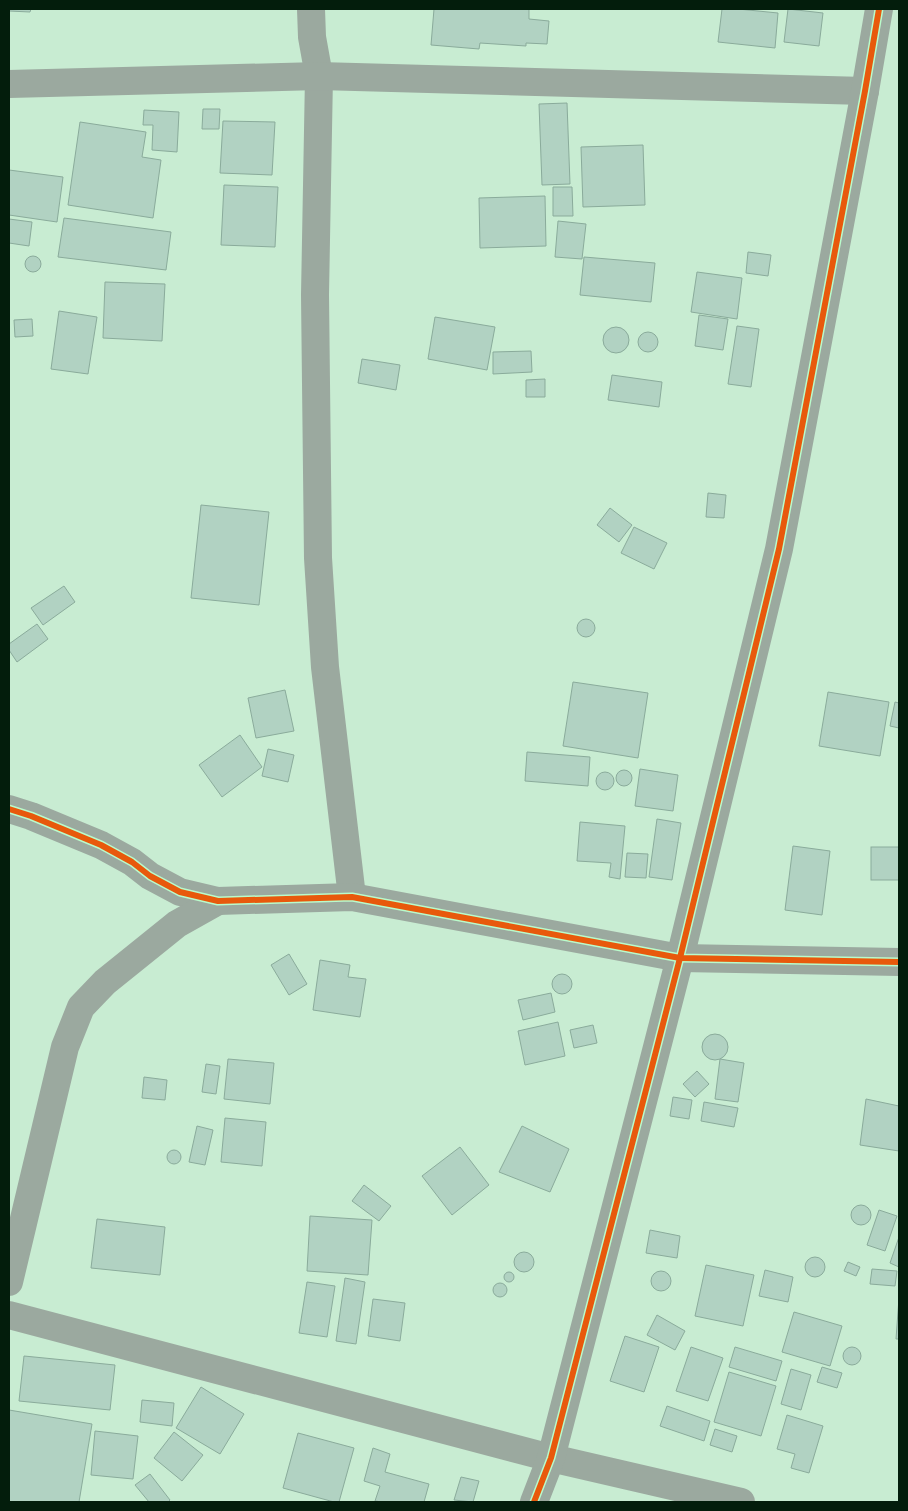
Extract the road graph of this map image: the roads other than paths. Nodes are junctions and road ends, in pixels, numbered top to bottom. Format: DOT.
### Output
graph roads {
  1 [pos="311,9"];
  2 [pos="878,9"];
  3 [pos="319,76"];
  4 [pos="9,84"];
  5 [pos="865,91"];
  6 [pos="9,809"];
  7 [pos="352,897"];
  8 [pos="218,901"];
  9 [pos="680,958"];
  10 [pos="899,962"];
  11 [pos="9,1282"];
  12 [pos="9,1315"];
  13 [pos="551,1458"];
  14 [pos="534,1502"];
  15 [pos="741,1502"];
  1 -- 3 [label="street"];
  2 -- 5 [label="street"];
  3 -- 4 [label="street"];
  3 -- 5 [label="street"];
  3 -- 7 [label="street"];
  5 -- 9 [label="street"];
  6 -- 8 [label="street"];
  7 -- 8 [label="street"];
  7 -- 9 [label="street"];
  8 -- 11 [label="street"];
  9 -- 10 [label="street"];
  9 -- 13 [label="street"];
  12 -- 13 [label="street"];
  13 -- 14 [label="street"];
  13 -- 15 [label="street"];
}
